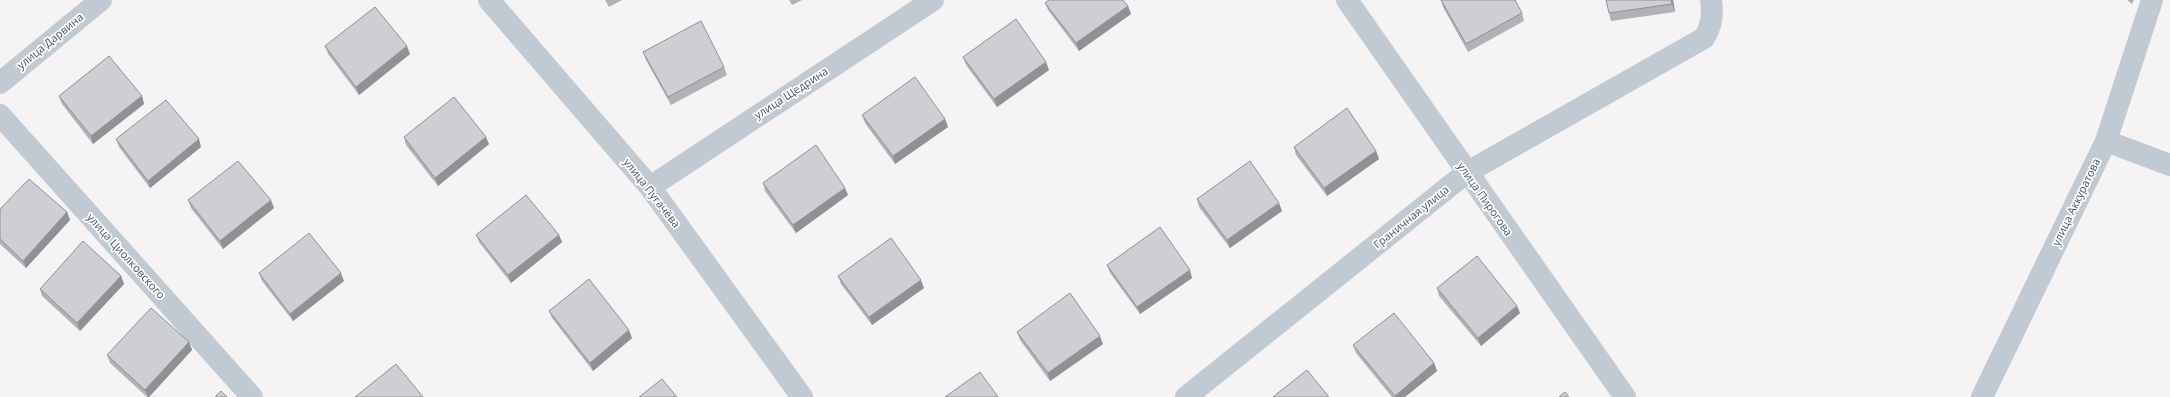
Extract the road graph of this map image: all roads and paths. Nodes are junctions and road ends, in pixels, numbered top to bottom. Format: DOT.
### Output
graph roads {
  1 [pos="101,0"];
  2 [pos="489,0"];
  3 [pos="933,0"];
  4 [pos="1347,0"];
  5 [pos="1712,0"];
  6 [pos="2152,0"];
  7 [pos="0,83"];
  8 [pos="0,115"];
  9 [pos="2106,141"];
  10 [pos="2170,165"];
  11 [pos="1466,173"];
  12 [pos="650,187"];
  13 [pos="252,397"];
  14 [pos="802,397"];
  15 [pos="1186,397"];
  16 [pos="1625,397"];
  17 [pos="1982,397"];
  1 -- 7 [label="street, улица Дарвина"];
  2 -- 12 [label="street, улица Пугачёва"];
  3 -- 12 [label="street, улица Щедрина"];
  4 -- 11 [label="street, улица Пирогова"];
  5 -- 11 [label="street, Граничная улица"];
  6 -- 9 [label="street, улица Аккуратова"];
  8 -- 13 [label="street, улица Циолковского"];
  9 -- 10 [label="street"];
  9 -- 17 [label="street, улица Аккуратова"];
  11 -- 15 [label="street, Граничная улица"];
  11 -- 16 [label="street, улица Пирогова"];
  12 -- 14 [label="street, улица Пугачёва"];
}
